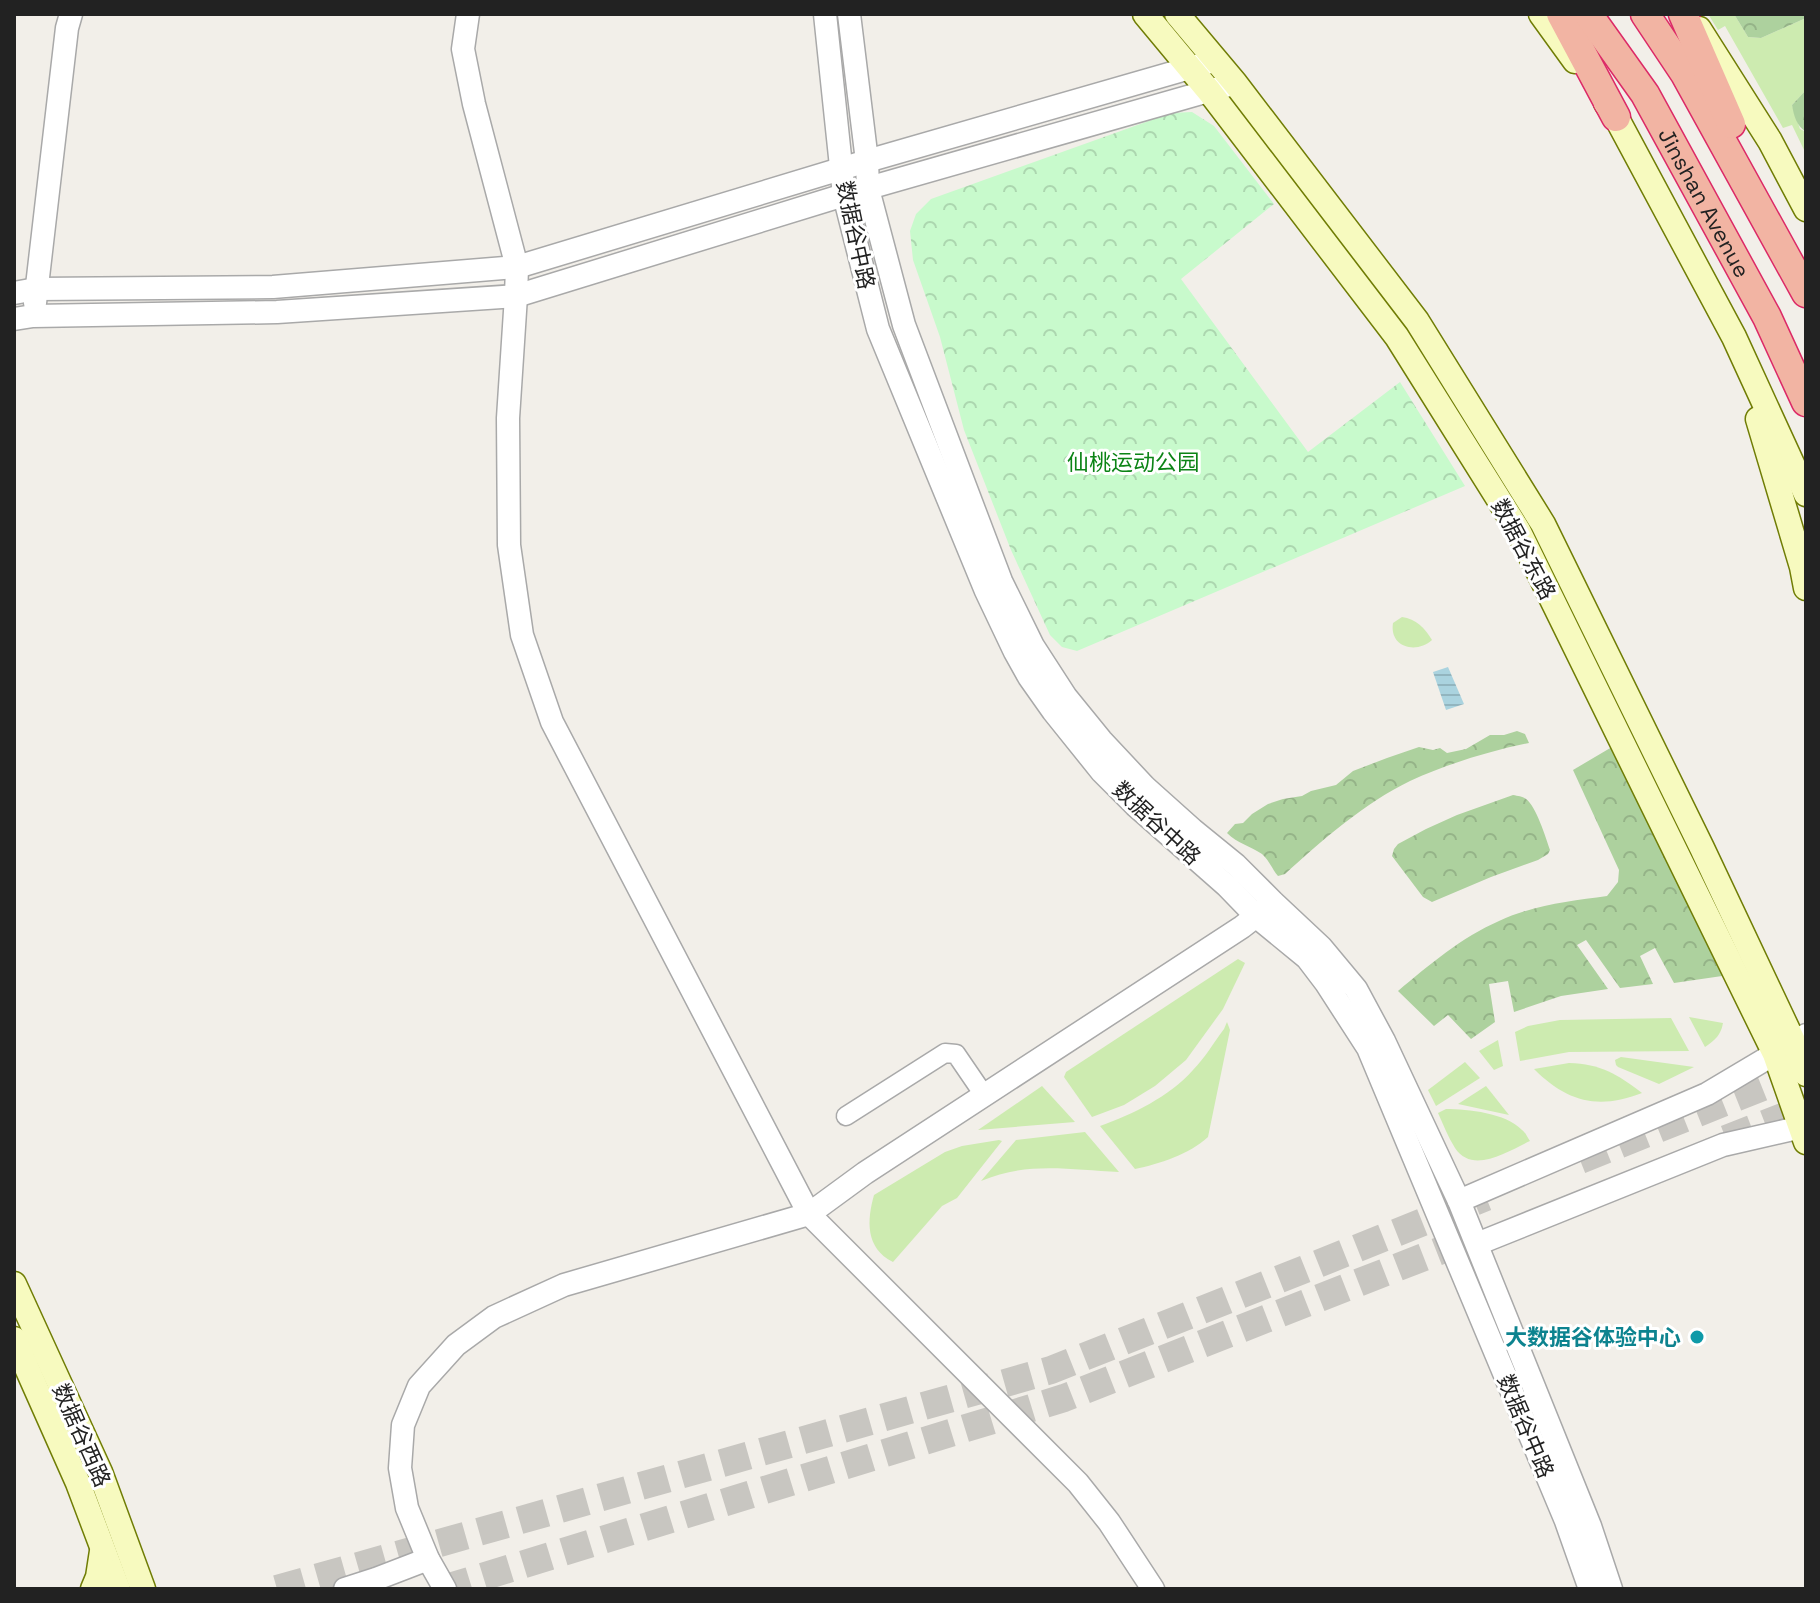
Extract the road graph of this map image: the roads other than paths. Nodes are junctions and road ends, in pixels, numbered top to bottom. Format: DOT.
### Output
graph roads {
  1 [pos="71,14"];
  2 [pos="468,14"];
  3 [pos="825,14"];
  4 [pos="849,14"];
  5 [pos="1145,14"];
  6 [pos="1177,14"];
  7 [pos="1541,14"];
  8 [pos="1561,14"];
  9 [pos="1588,14"];
  10 [pos="1645,14"];
  11 [pos="1683,14"];
  12 [pos="1689,14"];
  13 [pos="1216,61"];
  14 [pos="1189,68"];
  15 [pos="1235,83"];
  16 [pos="1209,91"];
  17 [pos="1616,117"];
  18 [pos="867,161"];
  19 [pos="842,169"];
  20 [pos="868,189"];
  21 [pos="844,195"];
  22 [pos="1806,209"];
  23 [pos="517,267"];
  24 [pos="25,291"];
  25 [pos="1805,291"];
  26 [pos="516,296"];
  27 [pos="24,317"];
  28 [pos="1734,337"];
  29 [pos="1806,402"];
  30 [pos="1806,494"];
  31 [pos="1806,588"];
  32 [pos="1265,910"];
  33 [pos="1792,1044"];
  34 [pos="1806,1074"];
  35 [pos="984,1095"];
  36 [pos="846,1116"];
  37 [pos="1804,1132"];
  38 [pos="1459,1201"];
  39 [pos="809,1214"];
  40 [pos="1477,1244"];
  41 [pos="14,1284"];
  42 [pos="14,1339"];
  43 [pos="103,1548"];
  44 [pos="428,1559"];
  45 [pos="93,1589"];
  46 [pos="118,1589"];
  47 [pos="143,1589"];
  48 [pos="345,1589"];
  49 [pos="445,1589"];
  50 [pos="1153,1589"];
  51 [pos="1590,1589"];
  52 [pos="1611,1589"];
  1 -- 24 [label="street"];
  2 -- 23 [label="street"];
  3 -- 19 [label="street, 数据谷中路"];
  4 -- 18 [label="street, 数据谷中路"];
  5 -- 14 [label="main road, 数据谷东路"];
  6 -- 13 [label="main road, 数据谷东路"];
  7 -- 17 [label="main road"];
  8 -- 17 [label="highway"];
  9 -- 29 [label="highway, Jinshan Avenue"];
  10 -- 25 [label="highway, Jinshan Avenue"];
  11 -- 25 [label="highway"];
  12 -- 22 [label="main road"];
  13 -- 14 [label="street"];
  13 -- 15 [label="main road, 数据谷东路"];
  14 -- 16 [label="main road, 数据谷东路"];
  14 -- 18 [label="street"];
  15 -- 16 [label="street"];
  15 -- 33 [label="main road, 数据谷东路"];
  16 -- 20 [label="street"];
  16 -- 33 [label="main road, 数据谷东路"];
  17 -- 28 [label="main road"];
  18 -- 19 [label="street"];
  18 -- 20 [label="street, 数据谷中路"];
  19 -- 21 [label="street, 数据谷中路"];
  19 -- 23 [label="street"];
  20 -- 21 [label="street"];
  20 -- 32 [label="street, 数据谷中路"];
  21 -- 26 [label="street"];
  21 -- 32 [label="street, 数据谷中路"];
  23 -- 24 [label="street"];
  23 -- 26 [label="street"];
  24 -- 27 [label="street"];
  26 -- 27 [label="street"];
  26 -- 39 [label="street"];
  28 -- 30 [label="main road"];
  28 -- 31 [label="main road"];
  32 -- 35 [label="street"];
  32 -- 38 [label="street, 数据谷中路"];
  32 -- 51 [label="street, 数据谷中路"];
  33 -- 34 [label="main road, 数据谷东路"];
  33 -- 37 [label="main road, 数据谷东路"];
  33 -- 38 [label="street"];
  35 -- 36 [label="street"];
  35 -- 39 [label="street"];
  37 -- 40 [label="street"];
  38 -- 40 [label="street, 数据谷中路"];
  39 -- 44 [label="street"];
  39 -- 50 [label="street"];
  40 -- 52 [label="street, 数据谷中路"];
  41 -- 47 [label="main road, 数据谷西路"];
  42 -- 43 [label="main road, 数据谷西路"];
  43 -- 45 [label="main road"];
  43 -- 46 [label="main road, 数据谷西路"];
  44 -- 48 [label="street"];
  44 -- 49 [label="street"];
}
